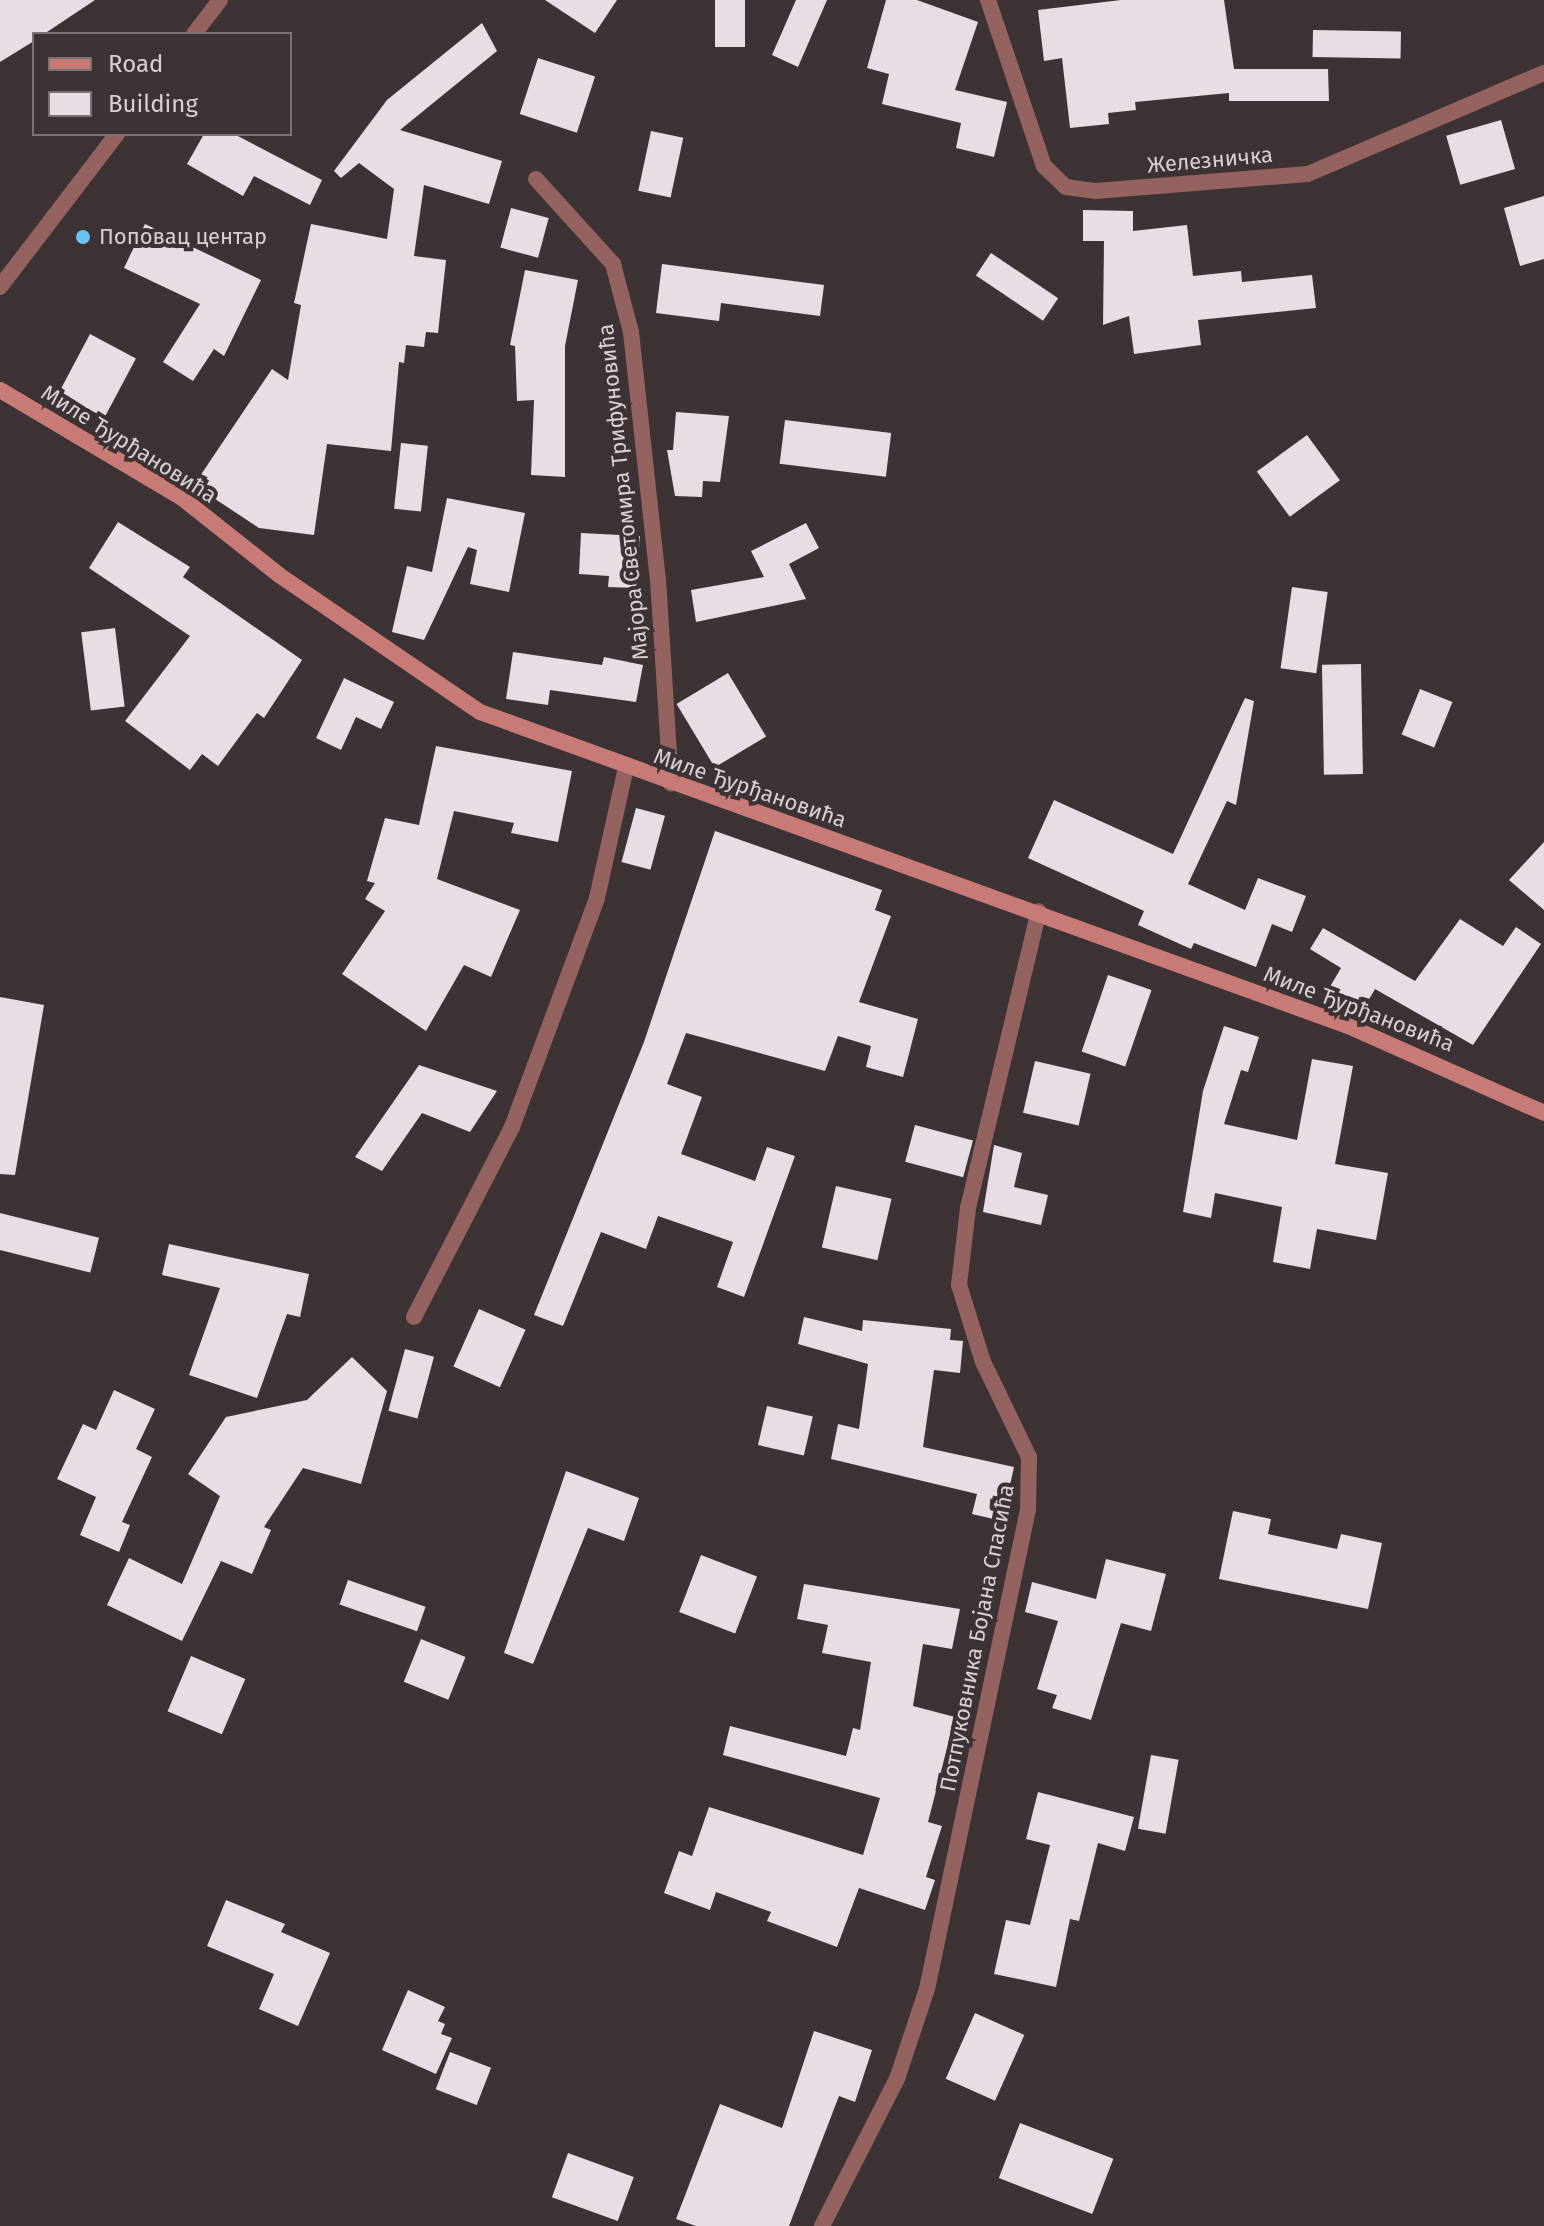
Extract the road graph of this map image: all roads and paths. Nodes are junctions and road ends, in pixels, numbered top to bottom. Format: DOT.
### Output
graph roads {
  1 [pos="220,0"];
  2 [pos="988,0"];
  3 [pos="196,32"];
  4 [pos="1544,73"];
  5 [pos="115,136"];
  6 [pos="536,179"];
  7 [pos="0,287"];
  8 [pos="0,390"];
  9 [pos="626,767"];
  10 [pos="671,784"];
  11 [pos="1039,911"];
  12 [pos="1544,1113"];
  13 [pos="414,1317"];
  14 [pos="822,2226"];
  1 -- 3 [label="street"];
  2 -- 4 [label="street, Железничка"];
  5 -- 7 [label="street"];
  6 -- 10 [label="street, Мајора Светомира Трифуновића"];
  8 -- 9 [label="street, Миле Ђурђановића"];
  9 -- 10 [label="street, Миле Ђурђановића"];
  9 -- 13 [label="street"];
  10 -- 11 [label="street, Миле Ђурђановића"];
  11 -- 12 [label="street, Миле Ђурђановића"];
  11 -- 14 [label="street, Потпуковника Бојана Спасића"];
}
